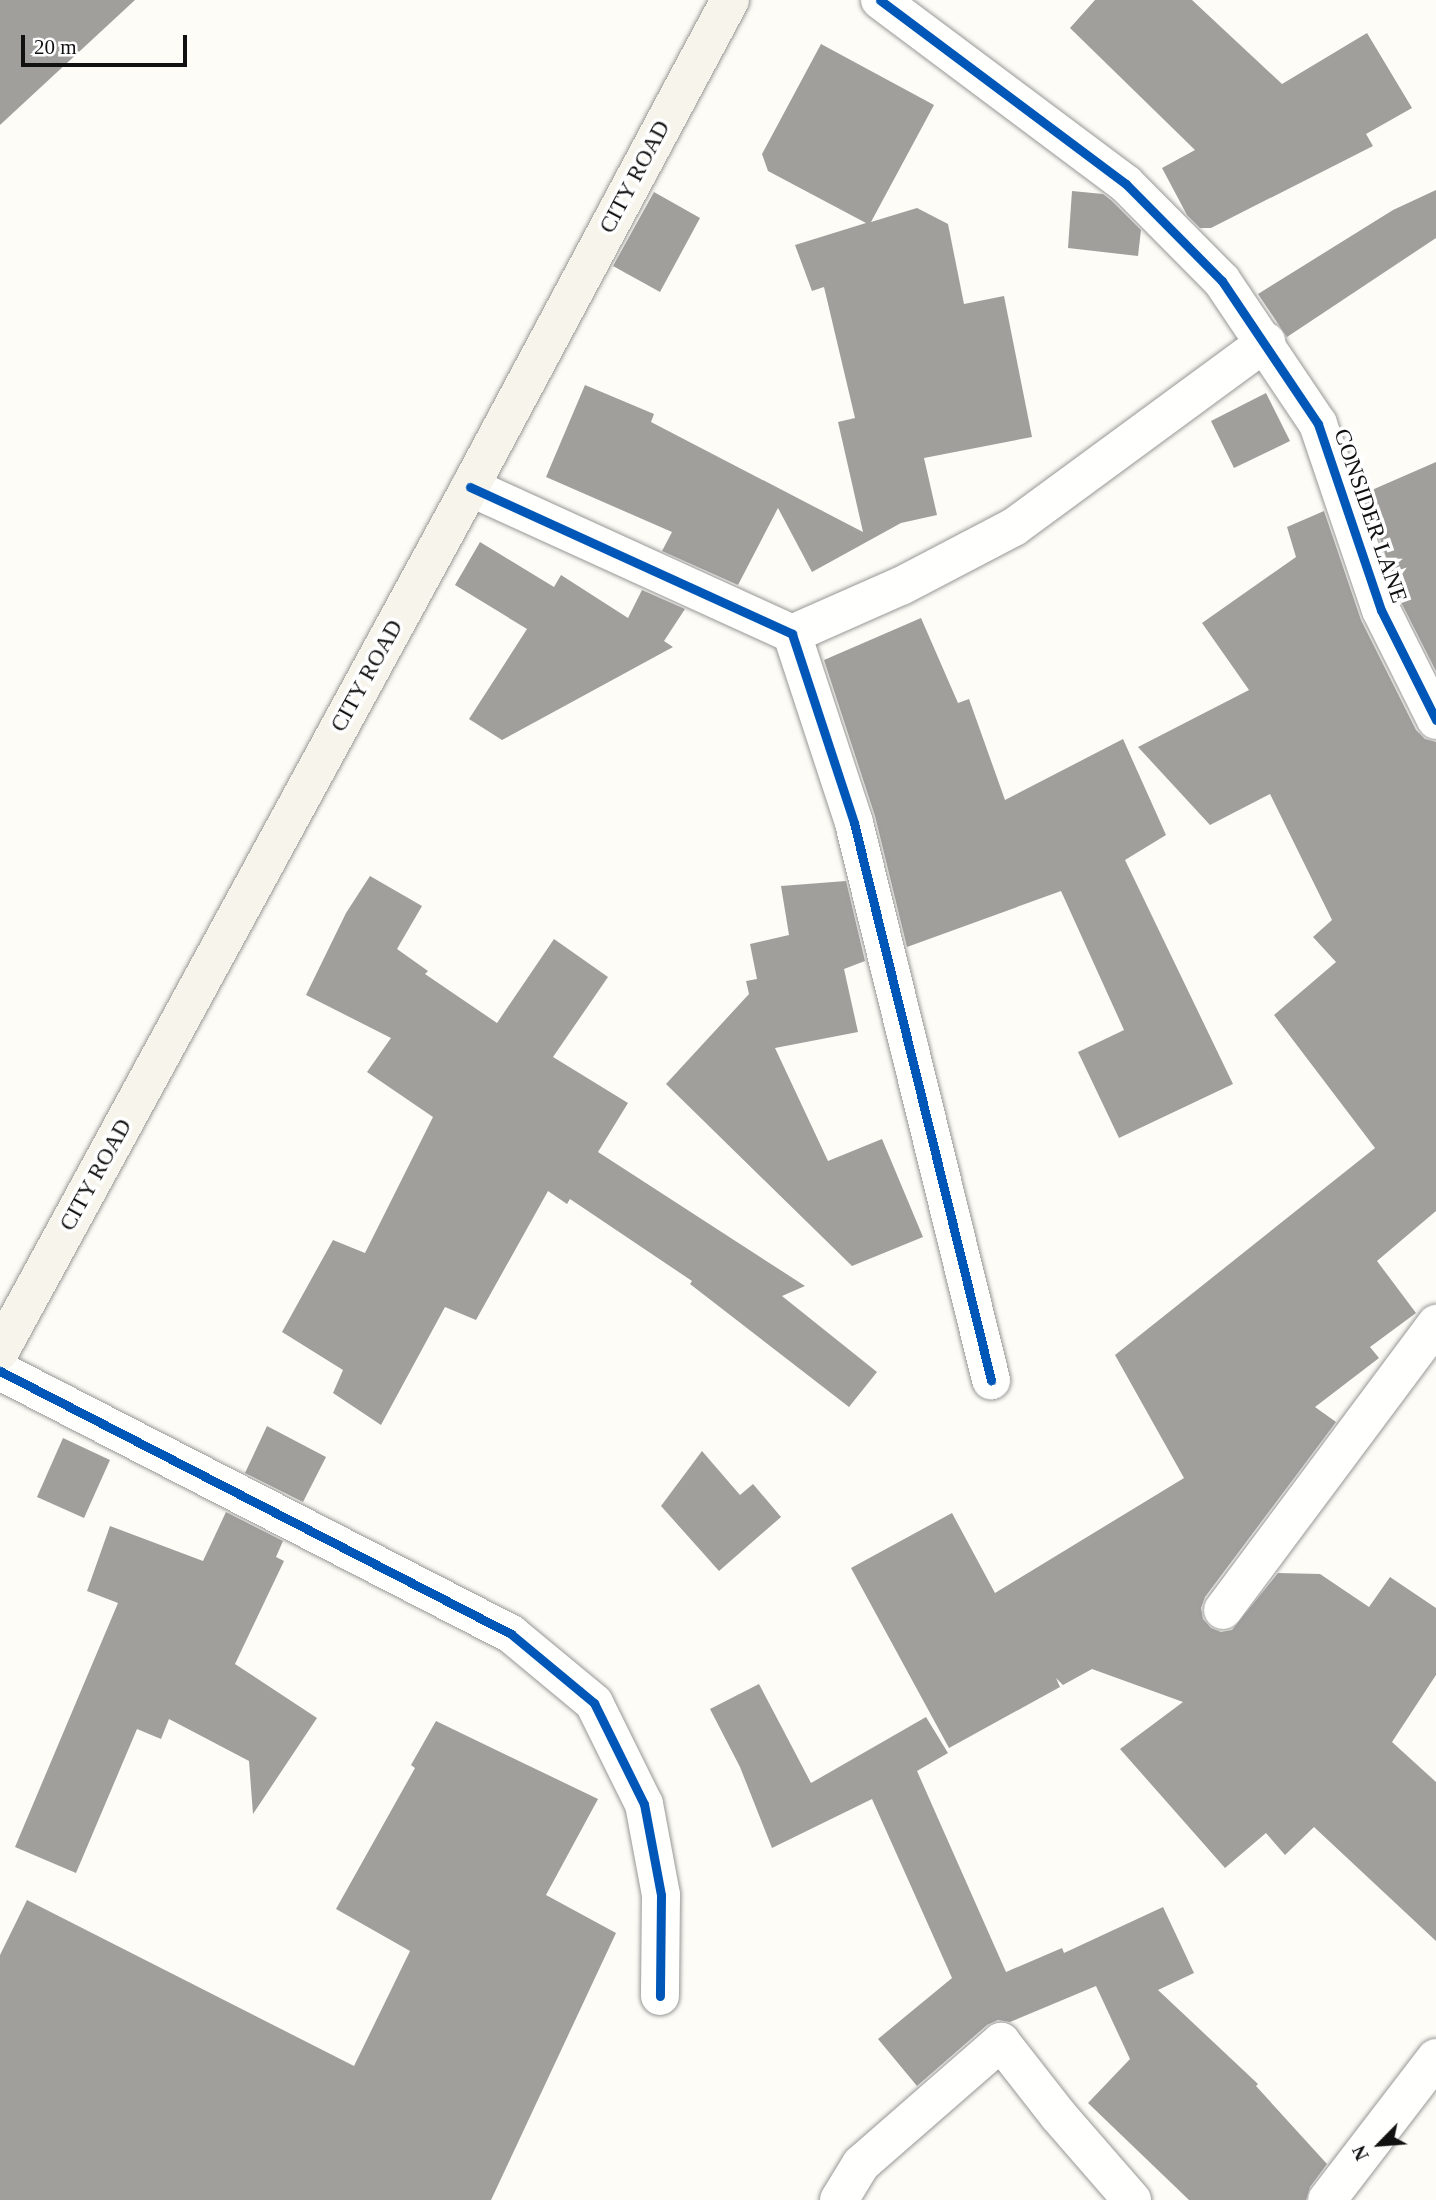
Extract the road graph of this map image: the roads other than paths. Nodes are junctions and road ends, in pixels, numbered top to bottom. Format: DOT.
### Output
graph roads {
  1 [pos="730,0"];
  2 [pos="880,0"];
  3 [pos="1266,342"];
  4 [pos="470,487"];
  5 [pos="792,634"];
  6 [pos="1436,720"];
  7 [pos="1436,1324"];
  8 [pos="0,1351"];
  9 [pos="0,1371"];
  10 [pos="990,1380"];
  11 [pos="1223,1610"];
  12 [pos="660,1996"];
  13 [pos="1436,2058"];
  14 [pos="839,2200"];
  15 [pos="1132,2200"];
  16 [pos="1327,2200"];
  1 -- 4 [label="main road, CITY ROAD"];
  2 -- 3 [label="street, CONSIDER LANE"];
  3 -- 5 [label="street"];
  3 -- 6 [label="street, CONSIDER LANE"];
  4 -- 5 [label="street"];
  4 -- 8 [label="main road, CITY ROAD"];
  5 -- 10 [label="street"];
  7 -- 11 [label="street"];
  9 -- 12 [label="street"];
  13 -- 16 [label="street"];
  14 -- 15 [label="street"];
}
